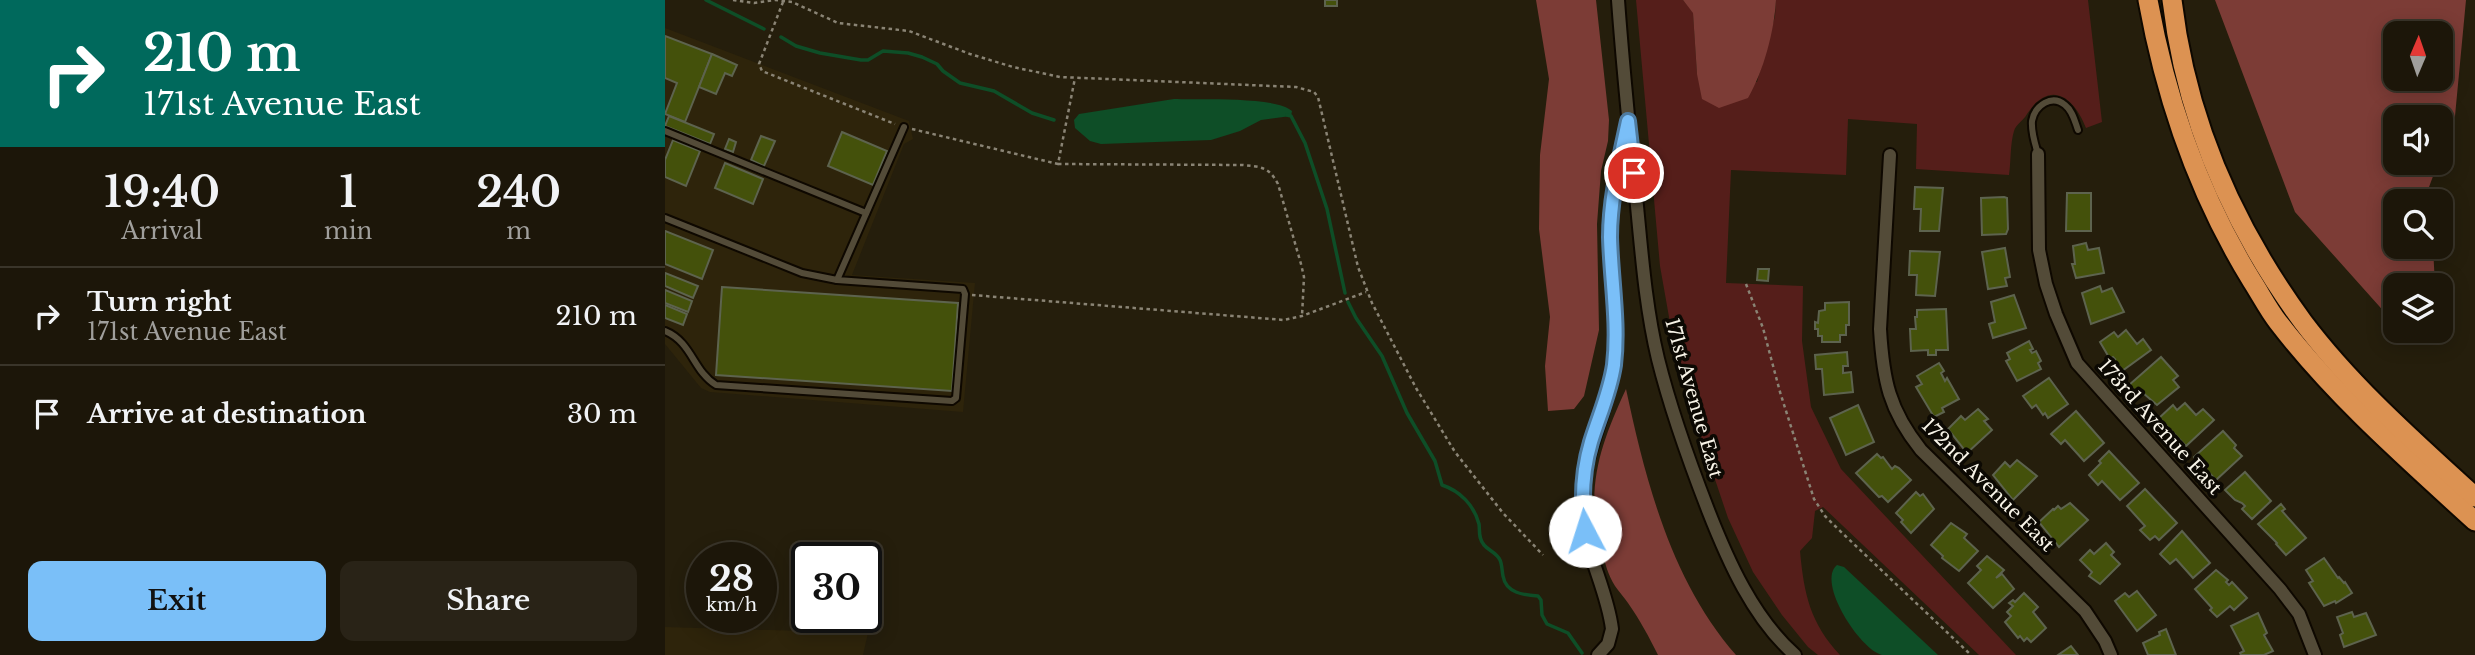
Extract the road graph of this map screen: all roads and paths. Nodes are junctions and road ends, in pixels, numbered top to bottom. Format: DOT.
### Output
graph roads {
  1 [pos="733,0"];
  2 [pos="1618,0"];
  3 [pos="2148,0"];
  4 [pos="2172,0"];
  5 [pos="783,1"];
  6 [pos="1075,78"];
  7 [pos="1628,121"];
  8 [pos="904,127"];
  9 [pos="2078,130"];
  10 [pos="665,131"];
  11 [pos="2038,154"];
  12 [pos="1890,155"];
  13 [pos="1058,164"];
  14 [pos="866,213"];
  15 [pos="665,218"];
  16 [pos="837,280"];
  17 [pos="1746,284"];
  18 [pos="1367,292"];
  19 [pos="965,294"];
  20 [pos="1302,316"];
  21 [pos="665,331"];
  22 [pos="2475,497"];
  23 [pos="2475,521"];
  24 [pos="1543,555"];
  25 [pos="1598,655"];
  26 [pos="1795,655"];
  27 [pos="1971,655"];
  28 [pos="2111,655"];
  29 [pos="2315,655"];
  1 -- 5 [label="path"];
  2 -- 7 [label="street, 171st Avenue East"];
  3 -- 23 [label="highway"];
  4 -- 22 [label="highway"];
  5 -- 6 [label="path"];
  5 -- 8 [label="path"];
  6 -- 13 [label="path"];
  6 -- 18 [label="path"];
  7 -- 25 [label="street"];
  7 -- 26 [label="street, 171st Avenue East"];
  8 -- 13 [label="path"];
  8 -- 14 [label="lane"];
  9 -- 11 [label="lane"];
  10 -- 14 [label="lane"];
  11 -- 29 [label="street, 173rd Avenue East"];
  12 -- 28 [label="street, 172nd Avenue East"];
  13 -- 20 [label="path"];
  14 -- 16 [label="lane"];
  15 -- 16 [label="lane"];
  16 -- 19 [label="lane"];
  17 -- 27 [label="path"];
  18 -- 20 [label="path"];
  18 -- 24 [label="path"];
  19 -- 20 [label="path"];
  19 -- 21 [label="lane"];
}
